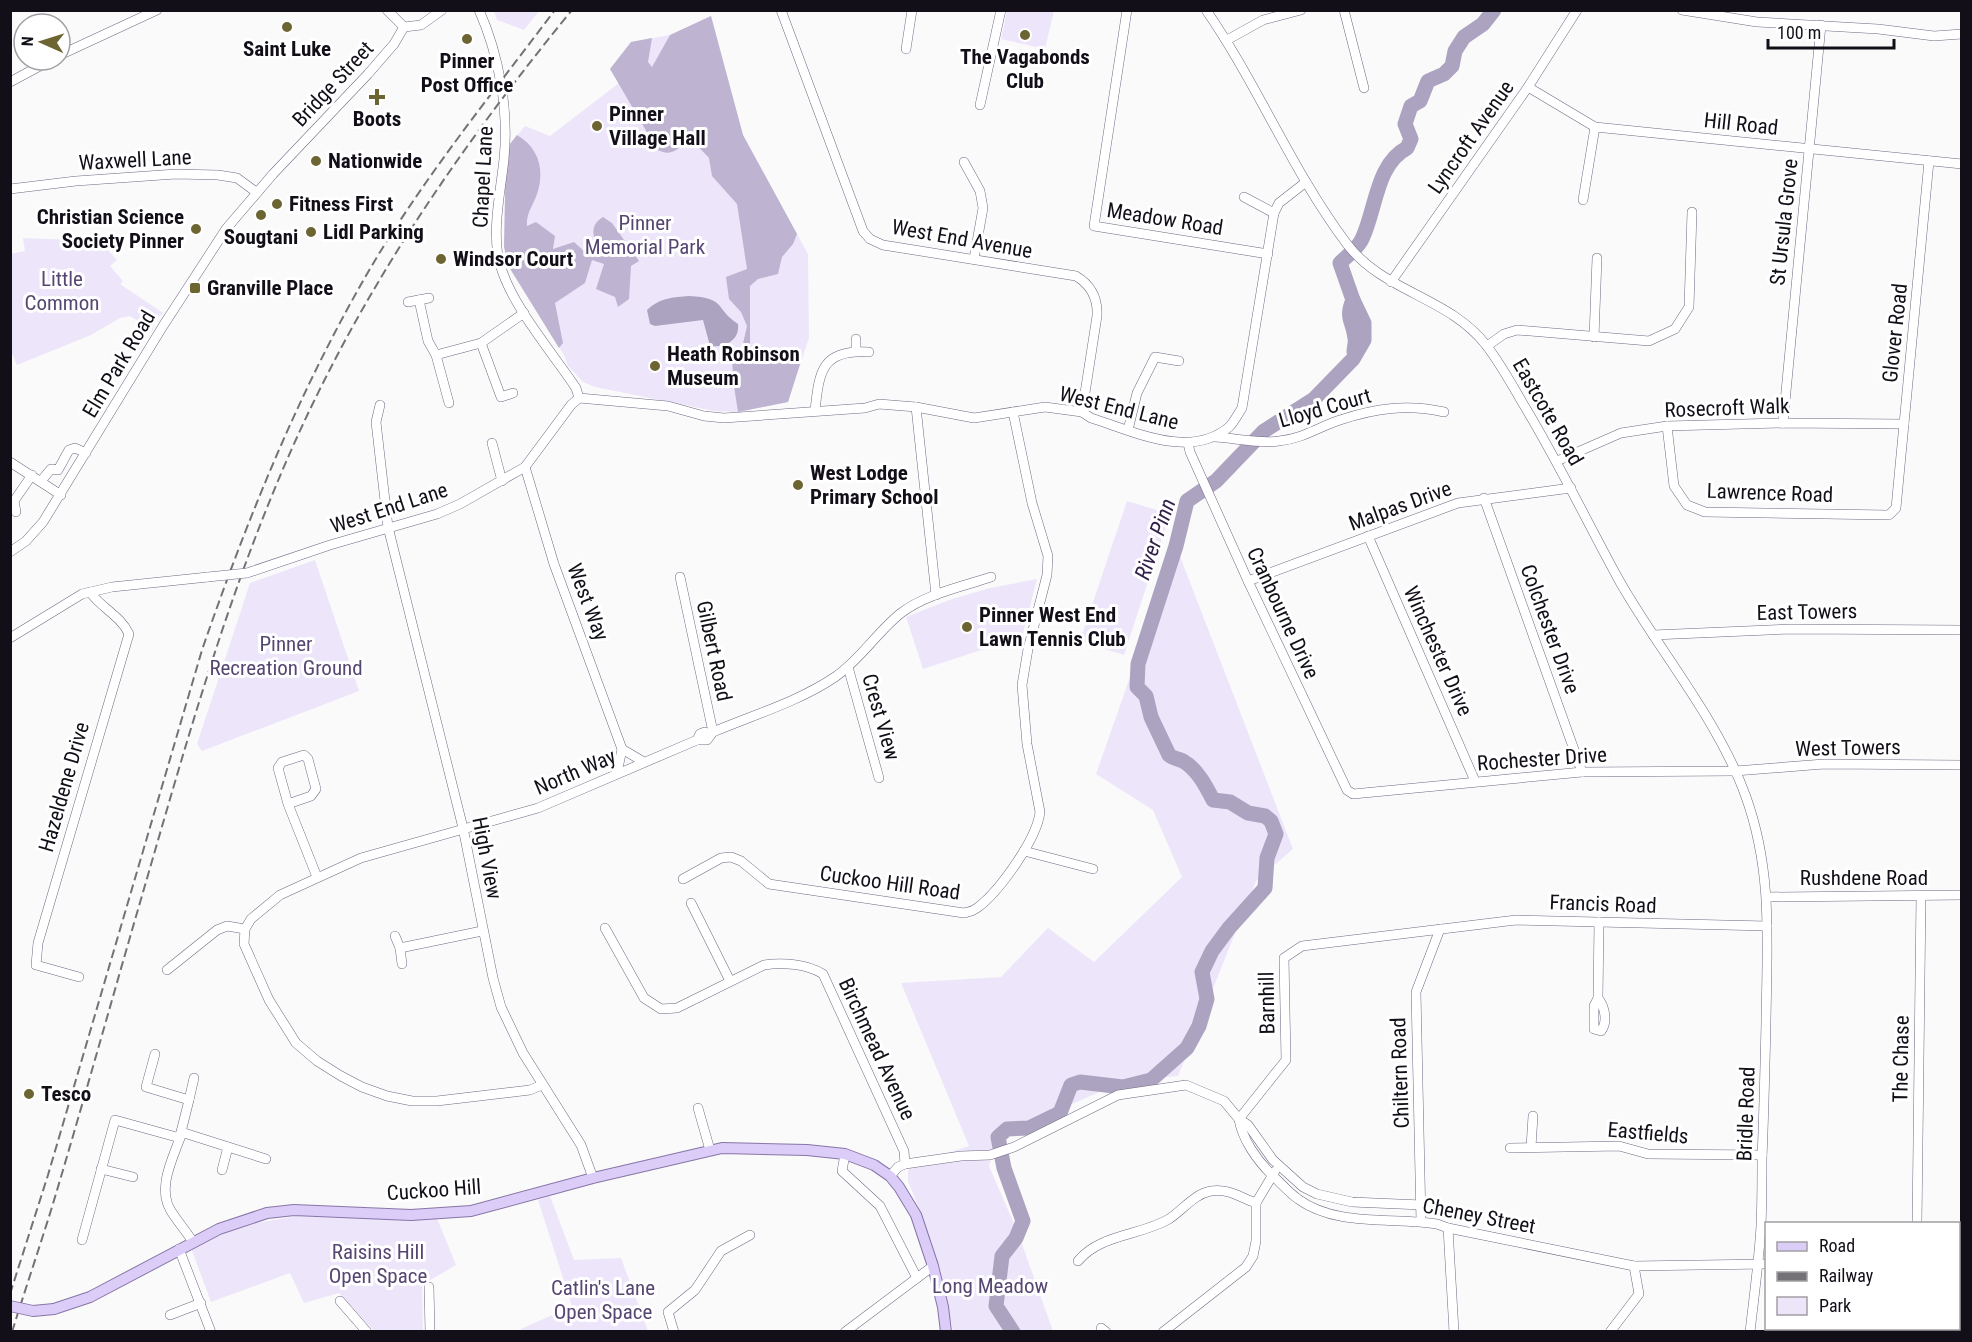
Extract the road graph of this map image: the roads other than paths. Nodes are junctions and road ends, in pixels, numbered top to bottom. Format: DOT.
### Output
graph roads {
  1 [pos="157,10"];
  2 [pos="387,10"];
  3 [pos="442,10"];
  4 [pos="479,10"];
  5 [pos="782,10"];
  6 [pos="912,10"];
  7 [pos="1001,10"];
  8 [pos="1127,10"];
  9 [pos="1206,10"];
  10 [pos="1301,10"];
  11 [pos="1344,10"];
  12 [pos="1577,10"];
  13 [pos="1682,10"];
  14 [pos="1821,25"];
  15 [pos="404,27"];
  16 [pos="1962,34"];
  17 [pos="1227,40"];
  18 [pos="72,49"];
  19 [pos="907,49"];
  20 [pos="29,72"];
  21 [pos="10,82"];
  22 [pos="1528,87"];
  23 [pos="1364,88"];
  24 [pos="980,105"];
  25 [pos="1595,127"];
  26 [pos="1809,148"];
  27 [pos="1929,161"];
  28 [pos="964,162"];
  29 [pos="1962,164"];
  30 [pos="1306,182"];
  31 [pos="10,189"];
  32 [pos="256,192"];
  33 [pos="1244,197"];
  34 [pos="1583,201"];
  35 [pos="1692,212"];
  36 [pos="1274,213"];
  37 [pos="1268,254"];
  38 [pos="1597,258"];
  39 [pos="974,260"];
  40 [pos="1391,282"];
  41 [pos="408,302"];
  42 [pos="524,313"];
  43 [pos="1594,337"];
  44 [pos="856,339"];
  45 [pos="482,343"];
  46 [pos="1487,346"];
  47 [pos="856,351"];
  48 [pos="869,352"];
  49 [pos="436,355"];
  50 [pos="1179,361"];
  51 [pos="513,393"];
  52 [pos="579,398"];
  53 [pos="449,403"];
  54 [pos="380,405"];
  55 [pos="916,407"];
  56 [pos="816,411"];
  57 [pos="1013,412"];
  58 [pos="1082,412"];
  59 [pos="1444,412"];
  60 [pos="1783,423"];
  61 [pos="1904,424"];
  62 [pos="1667,426"];
  63 [pos="1128,430"];
  64 [pos="1215,437"];
  65 [pos="492,443"];
  66 [pos="1188,443"];
  67 [pos="86,453"];
  68 [pos="1557,461"];
  69 [pos="10,462"];
  70 [pos="525,467"];
  71 [pos="32,475"];
  72 [pos="41,481"];
  73 [pos="502,481"];
  74 [pos="1571,488"];
  75 [pos="61,495"];
  76 [pos="1484,498"];
  77 [pos="1896,508"];
  78 [pos="16,512"];
  79 [pos="388,527"];
  80 [pos="1368,536"];
  81 [pos="10,552"];
  82 [pos="680,577"];
  83 [pos="991,577"];
  84 [pos="1248,581"];
  85 [pos="90,592"];
  86 [pos="936,595"];
  87 [pos="1962,630"];
  88 [pos="1653,635"];
  89 [pos="10,638"];
  90 [pos="848,667"];
  91 [pos="711,733"];
  92 [pos="622,749"];
  93 [pos="644,762"];
  94 [pos="1962,765"];
  95 [pos="1735,771"];
  96 [pos="1582,772"];
  97 [pos="617,773"];
  98 [pos="879,778"];
  99 [pos="1475,781"];
  100 [pos="1353,794"];
  101 [pos="288,804"];
  102 [pos="464,828"];
  103 [pos="1024,851"];
  104 [pos="1093,869"];
  105 [pos="317,877"];
  106 [pos="683,879"];
  107 [pos="1962,895"];
  108 [pos="1921,896"];
  109 [pos="1767,897"];
  110 [pos="691,903"];
  111 [pos="1599,922"];
  112 [pos="1767,926"];
  113 [pos="245,928"];
  114 [pos="605,928"];
  115 [pos="1440,929"];
  116 [pos="482,931"];
  117 [pos="395,936"];
  118 [pos="400,948"];
  119 [pos="402,964"];
  120 [pos="167,970"];
  121 [pos="79,977"];
  122 [pos="730,981"];
  123 [pos="1598,998"];
  124 [pos="155,1054"];
  125 [pos="194,1078"];
  126 [pos="542,1085"];
  127 [pos="189,1100"];
  128 [pos="698,1108"];
  129 [pos="1533,1116"];
  130 [pos="1239,1119"];
  131 [pos="180,1135"];
  132 [pos="228,1147"];
  133 [pos="1531,1147"];
  134 [pos="1510,1148"];
  135 [pos="710,1150"];
  136 [pos="845,1154"];
  137 [pos="1762,1155"];
  138 [pos="266,1159"];
  139 [pos="905,1164"];
  140 [pos="1279,1167"];
  141 [pos="101,1169"];
  142 [pos="222,1170"];
  143 [pos="1272,1174"];
  144 [pos="890,1176"];
  145 [pos="133,1177"];
  146 [pos="593,1178"];
  147 [pos="1256,1203"];
  148 [pos="1422,1205"];
  149 [pos="1421,1221"];
  150 [pos="1917,1222"];
  151 [pos="1448,1228"];
  152 [pos="750,1235"];
  153 [pos="82,1240"];
  154 [pos="193,1242"];
  155 [pos="179,1249"];
  156 [pos="1078,1261"];
  157 [pos="1762,1264"];
  158 [pos="933,1266"];
  159 [pos="1634,1266"];
  160 [pos="916,1278"];
  161 [pos="429,1287"];
  162 [pos="340,1301"];
  163 [pos="201,1303"];
  164 [pos="10,1306"];
  165 [pos="170,1315"];
  166 [pos="1451,1329"];
  167 [pos="211,1332"];
  168 [pos="367,1332"];
  169 [pos="430,1332"];
  170 [pos="674,1332"];
  171 [pos="845,1332"];
  172 [pos="946,1332"];
  173 [pos="1163,1332"];
  174 [pos="1610,1332"];
  175 [pos="1750,1332"];
  1 -- 18 [label="street"];
  2 -- 15 [label="street"];
  3 -- 15 [label="street"];
  4 -- 42 [label="street, Chapel Lane"];
  5 -- 39 [label="street, West End Avenue"];
  6 -- 19 [label="street"];
  7 -- 24 [label="street"];
  8 -- 37 [label="street, Meadow Road"];
  9 -- 17 [label="street, Eastcote Road"];
  10 -- 17 [label="street"];
  11 -- 23 [label="street"];
  12 -- 22 [label="street, Lyncroft Avenue"];
  13 -- 14 [label="street"];
  14 -- 16 [label="street"];
  14 -- 26 [label="street, St Ursula Grove"];
  15 -- 32 [label="street, Bridge Street"];
  17 -- 30 [label="street, Eastcote Road"];
  20 -- 21 [label="street"];
  22 -- 25 [label="street, Hill Road"];
  22 -- 40 [label="street, Lyncroft Avenue"];
  25 -- 26 [label="street, Hill Road"];
  25 -- 34 [label="street"];
  26 -- 27 [label="street, Hill Road"];
  26 -- 60 [label="street, St Ursula Grove"];
  27 -- 29 [label="street, Hill Road"];
  27 -- 61 [label="street, Glover Road"];
  28 -- 39 [label="street"];
  30 -- 36 [label="street"];
  30 -- 40 [label="street, Eastcote Road"];
  31 -- 32 [label="street, Waxwell Lane"];
  32 -- 67 [label="street, Elm Park Road"];
  33 -- 36 [label="street"];
  35 -- 43 [label="street"];
  36 -- 37 [label="street"];
  37 -- 64 [label="street"];
  38 -- 43 [label="street"];
  39 -- 58 [label="street, West End Avenue"];
  40 -- 46 [label="street, Eastcote Road"];
  41 -- 49 [label="street"];
  42 -- 45 [label="street"];
  42 -- 52 [label="street, Chapel Lane"];
  43 -- 46 [label="street"];
  44 -- 47 [label="street"];
  45 -- 49 [label="street"];
  45 -- 51 [label="street"];
  46 -- 68 [label="street, Eastcote Road"];
  47 -- 48 [label="street"];
  47 -- 56 [label="street"];
  49 -- 53 [label="street"];
  50 -- 63 [label="street"];
  52 -- 56 [label="street, West End Lane"];
  52 -- 70 [label="street, West End Lane"];
  54 -- 79 [label="street, High View"];
  55 -- 56 [label="street, West End Lane"];
  55 -- 57 [label="street, West End Lane"];
  55 -- 86 [label="street"];
  57 -- 58 [label="street, West End Lane"];
  57 -- 103 [label="street, Cuckoo Hill Road"];
  58 -- 63 [label="street, West End Lane"];
  59 -- 64 [label="street, Lloyd Court"];
  60 -- 61 [label="street, Rosecroft Walk"];
  60 -- 62 [label="street, Rosecroft Walk"];
  61 -- 77 [label="street, Glover Road"];
  62 -- 68 [label="street, Rosecroft Walk"];
  62 -- 77 [label="street, Lawrence Road"];
  63 -- 66 [label="street, West End Lane"];
  64 -- 66 [label="street, West End Lane"];
  65 -- 73 [label="street"];
  66 -- 84 [label="street, Cranbourne Drive"];
  67 -- 72 [label="street"];
  67 -- 75 [label="street, Elm Park Road"];
  68 -- 74 [label="street, Eastcote Road"];
  69 -- 71 [label="street"];
  70 -- 73 [label="street, West End Lane"];
  70 -- 92 [label="street, West Way"];
  71 -- 72 [label="street"];
  71 -- 78 [label="street"];
  72 -- 75 [label="street"];
  73 -- 79 [label="street, West End Lane"];
  74 -- 76 [label="street, Malpas Drive"];
  74 -- 88 [label="street, Eastcote Road"];
  75 -- 81 [label="street, Elm Park Road"];
  76 -- 80 [label="street, Malpas Drive"];
  76 -- 96 [label="street, Colchester Drive"];
  79 -- 85 [label="street, West End Lane, bridge"];
  79 -- 102 [label="street, High View"];
  80 -- 84 [label="street, Malpas Drive"];
  80 -- 99 [label="street, Winchester Drive"];
  82 -- 91 [label="street, Gilbert Road"];
  83 -- 86 [label="street, North Way"];
  84 -- 100 [label="street, Cranbourne Drive"];
  85 -- 89 [label="street, West End Lane"];
  85 -- 121 [label="street, Hazeldene Drive"];
  86 -- 90 [label="street, North Way"];
  87 -- 88 [label="street, East Towers"];
  88 -- 95 [label="street, Eastcote Road"];
  90 -- 91 [label="street, North Way"];
  90 -- 98 [label="street, Crest View"];
  91 -- 93 [label="street, North Way"];
  92 -- 93 [label="street"];
  92 -- 97 [label="street"];
  93 -- 97 [label="street, North Way"];
  94 -- 95 [label="street, West Towers"];
  95 -- 96 [label="street, Rochester Drive"];
  95 -- 109 [label="street, Eastcote Road"];
  96 -- 99 [label="street, Rochester Drive"];
  97 -- 102 [label="street, North Way"];
  99 -- 100 [label="street, Rochester Drive"];
  101 -- 101 [label="street"];
  101 -- 105 [label="street"];
  102 -- 105 [label="street, North Way"];
  102 -- 116 [label="street, High View"];
  103 -- 104 [label="street"];
  103 -- 106 [label="street, Cuckoo Hill Road"];
  105 -- 113 [label="street, North Way"];
  107 -- 108 [label="street, Rushdene Road"];
  108 -- 109 [label="street, Rushdene Road"];
  108 -- 150 [label="street, The Chase"];
  109 -- 112 [label="street, Bridle Road"];
  110 -- 122 [label="street"];
  111 -- 112 [label="street, Francis Road"];
  111 -- 115 [label="street, Francis Road"];
  111 -- 123 [label="street"];
  112 -- 137 [label="street, Bridle Road"];
  113 -- 120 [label="street"];
  113 -- 126 [label="street"];
  114 -- 122 [label="street, Birchmead Avenue"];
  115 -- 130 [label="street, Barnhill"];
  115 -- 148 [label="street, Chiltern Road"];
  116 -- 118 [label="street"];
  116 -- 126 [label="street, High View"];
  117 -- 118 [label="street"];
  118 -- 119 [label="street"];
  122 -- 139 [label="street, Birchmead Avenue"];
  124 -- 127 [label="street"];
  125 -- 127 [label="street"];
  126 -- 146 [label="street, High View"];
  127 -- 131 [label="street"];
  128 -- 135 [label="street"];
  129 -- 133 [label="street"];
  130 -- 139 [label="street, Cheney Street"];
  130 -- 140 [label="street, Cheney Street"];
  130 -- 143 [label="street, Cheney Street"];
  131 -- 132 [label="street"];
  131 -- 141 [label="street"];
  131 -- 154 [label="street"];
  132 -- 138 [label="street"];
  132 -- 142 [label="street"];
  133 -- 134 [label="street, Eastfields"];
  133 -- 137 [label="street, Eastfields"];
  135 -- 136 [label="main road, Cuckoo Hill"];
  135 -- 146 [label="main road, Cuckoo Hill"];
  136 -- 144 [label="main road, Cuckoo Hill"];
  136 -- 160 [label="street"];
  137 -- 157 [label="street, Bridle Road"];
  139 -- 144 [label="street"];
  140 -- 143 [label="street"];
  140 -- 148 [label="street, Cheney Street"];
  141 -- 145 [label="street"];
  141 -- 153 [label="street"];
  143 -- 147 [label="street"];
  143 -- 149 [label="street, Cheney Street"];
  144 -- 158 [label="main road, Cuckoo Hill"];
  146 -- 154 [label="main road, Cuckoo Hill"];
  147 -- 156 [label="street"];
  147 -- 173 [label="street"];
  148 -- 149 [label="street, Chiltern Road"];
  149 -- 151 [label="street, Cheney Street"];
  151 -- 159 [label="street, Cheney Street"];
  151 -- 166 [label="street"];
  152 -- 170 [label="street"];
  154 -- 155 [label="main road, Cuckoo Hill"];
  155 -- 163 [label="street"];
  155 -- 164 [label="main road, Cuckoo Hill, bridge"];
  157 -- 159 [label="street, Cheney Street"];
  157 -- 175 [label="street, Bridle Road"];
  158 -- 160 [label="street"];
  158 -- 172 [label="main road, Cuckoo Hill"];
  159 -- 174 [label="street"];
  160 -- 171 [label="street"];
  161 -- 169 [label="street"];
  162 -- 168 [label="street"];
  163 -- 165 [label="street"];
  163 -- 167 [label="street"];
}
